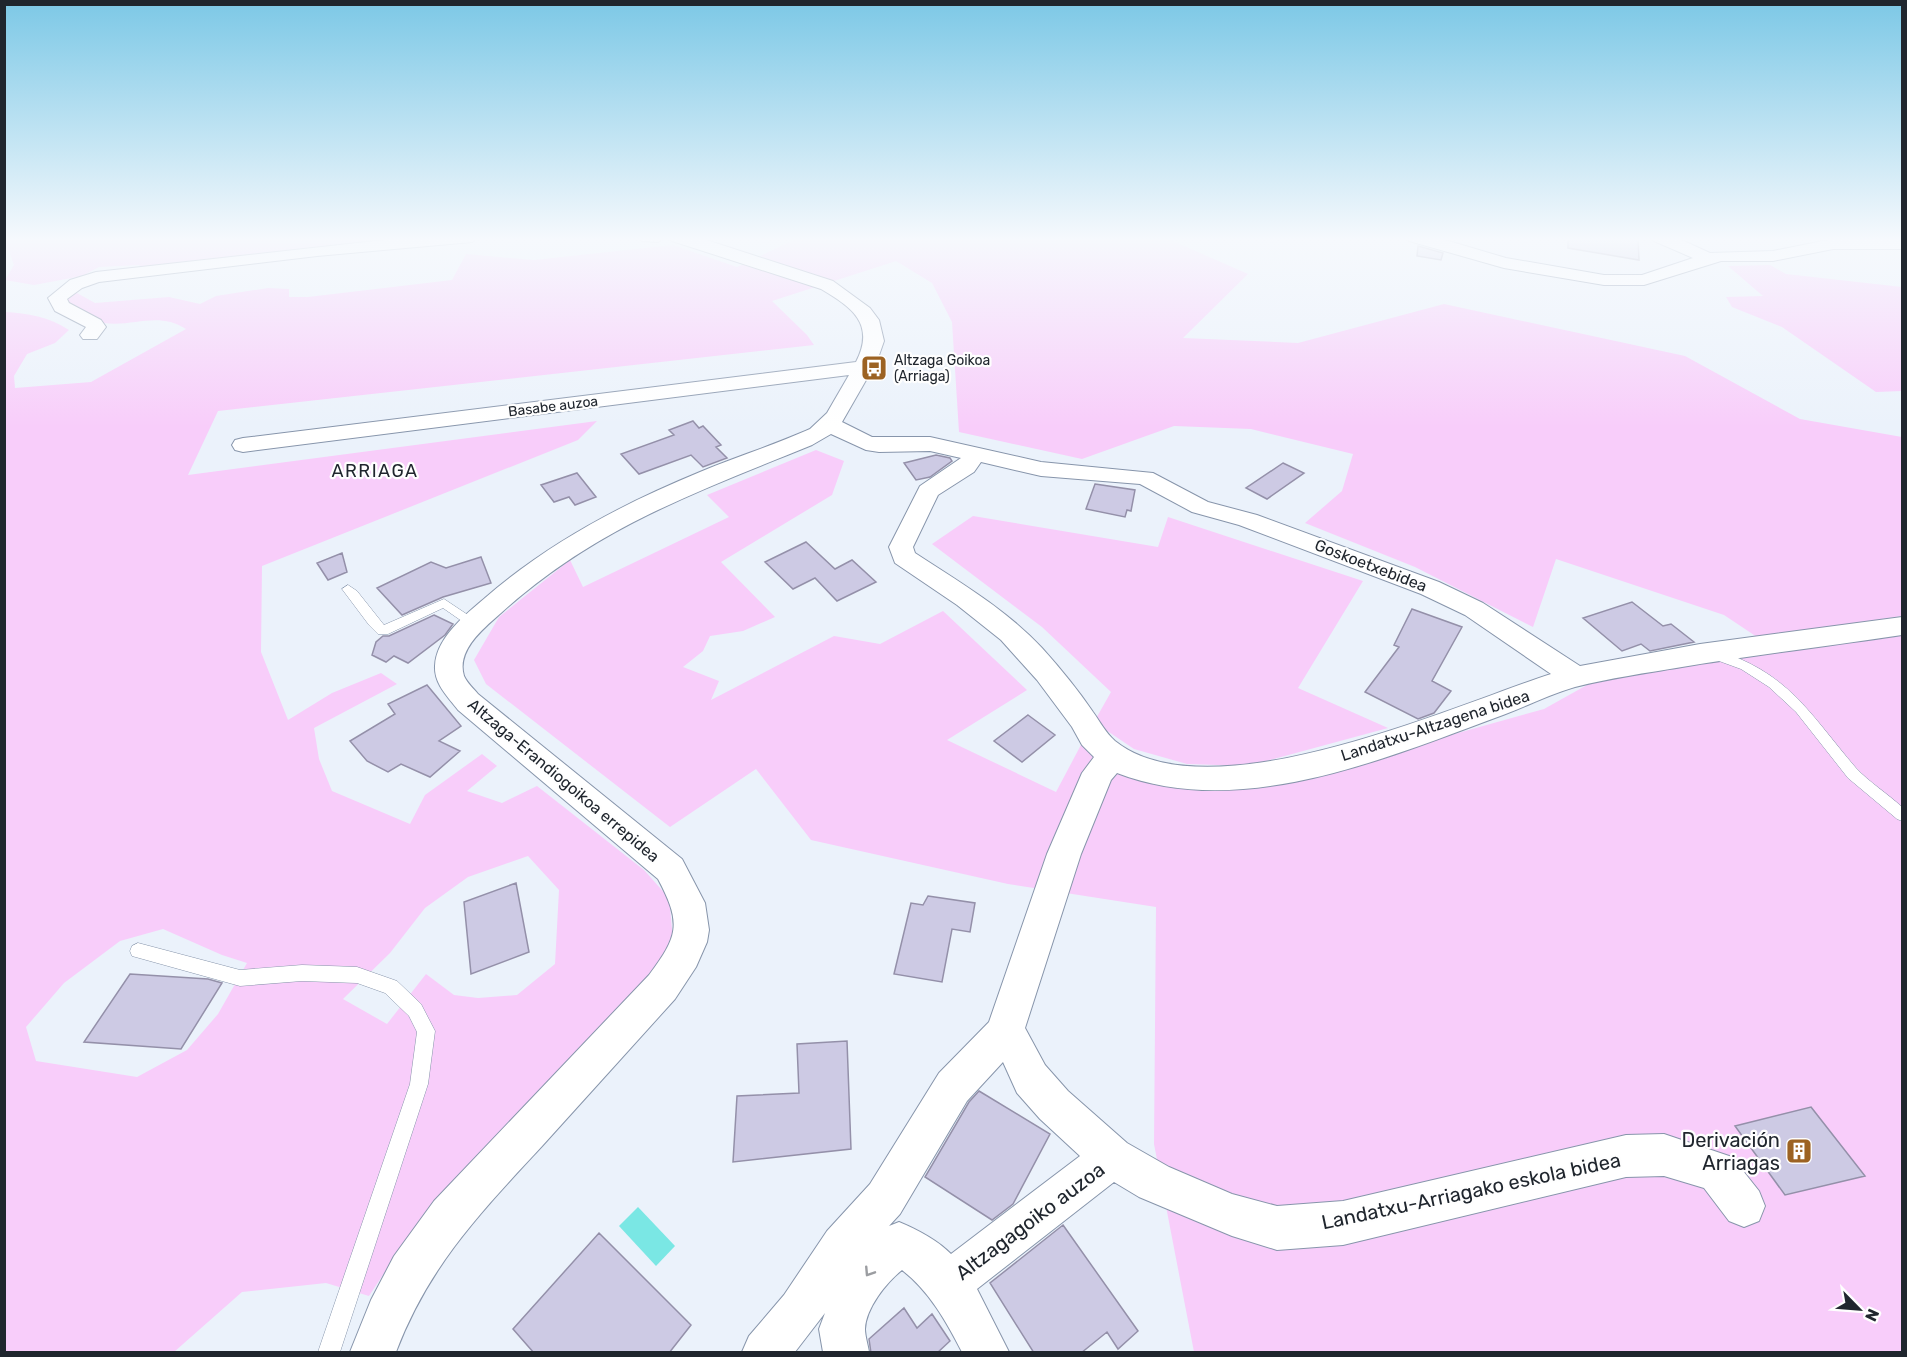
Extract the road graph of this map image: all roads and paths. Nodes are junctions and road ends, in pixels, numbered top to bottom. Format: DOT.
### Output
graph roads {
  1 [pos="58,300"];
  2 [pos="851,300"];
  3 [pos="90,335"];
  4 [pos="863,367"];
  5 [pos="830,425"];
  6 [pos="243,445"];
  7 [pos="972,452"];
  8 [pos="348,589"];
  9 [pos="474,623"];
  10 [pos="1902,626"];
  11 [pos="1708,653"];
  12 [pos="1576,677"];
  13 [pos="1113,756"];
  14 [pos="1902,815"];
  15 [pos="138,951"];
  16 [pos="1005,1032"];
  17 [pos="1112,1158"];
  18 [pos="885,1199"];
  19 [pos="1744,1206"];
  20 [pos="899,1244"];
  21 [pos="949,1283"];
  22 [pos="329,1353"];
  23 [pos="373,1353"];
  24 [pos="765,1353"];
  25 [pos="846,1353"];
  26 [pos="986,1353"];
  1 -- 3 [label="street"];
  2 -- 4 [label="street, Altzaga-Erandiogoikoa errepidea"];
  4 -- 5 [label="street, Altzaga-Erandiogoikoa errepidea"];
  4 -- 6 [label="street, Basabe auzoa"];
  5 -- 7 [label="street, Goskoetxebidea"];
  5 -- 9 [label="street, Altzaga-Erandiogoikoa errepidea"];
  7 -- 12 [label="street, Goskoetxebidea"];
  7 -- 13 [label="street, Landatxu-Altzagena bidea"];
  8 -- 9 [label="lane"];
  9 -- 23 [label="street, Altzaga-Erandiogoikoa errepidea"];
  10 -- 11 [label="street"];
  11 -- 12 [label="street"];
  11 -- 14 [label="lane"];
  12 -- 13 [label="street, Landatxu-Altzagena bidea"];
  13 -- 16 [label="street"];
  15 -- 22 [label="lane"];
  17 -- 18 [label="street, Landatxu-Arriagako eskola bidea"];
  17 -- 19 [label="street, Landatxu-Arriagako eskola bidea"];
  17 -- 21 [label="street, Altzagagoiko auzoa"];
  18 -- 20 [label="street"];
  18 -- 24 [label="street, Landatxu-Arriagako eskola bidea"];
  20 -- 21 [label="street"];
  20 -- 25 [label="street, one-way"];
  21 -- 26 [label="street"];
}
